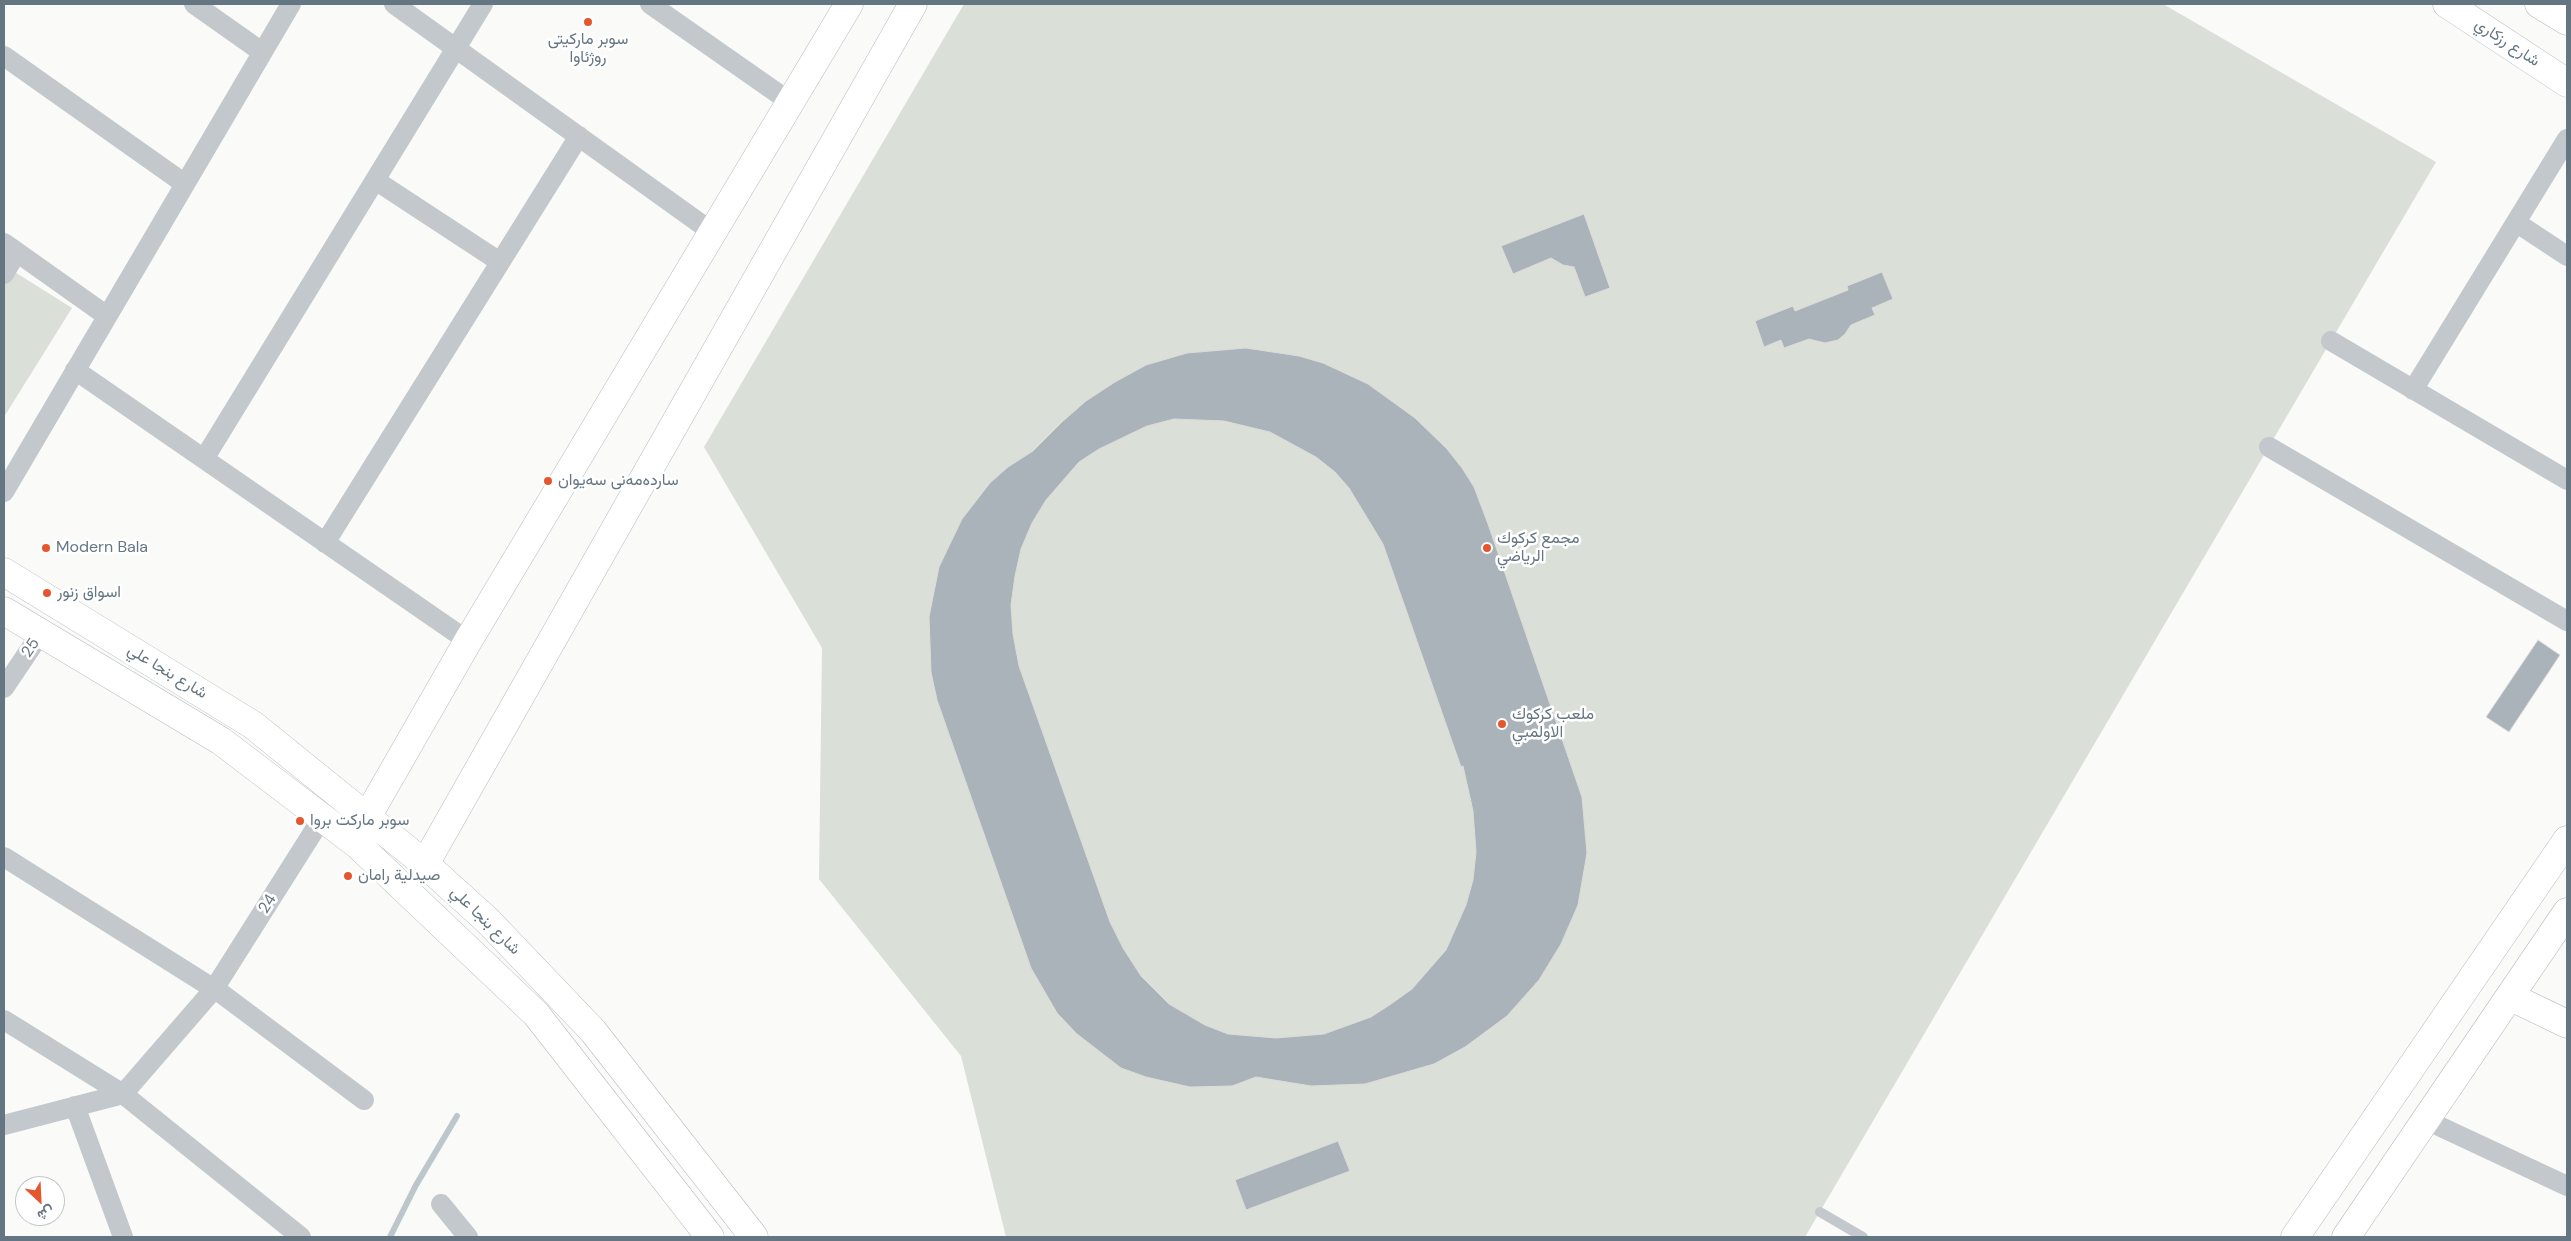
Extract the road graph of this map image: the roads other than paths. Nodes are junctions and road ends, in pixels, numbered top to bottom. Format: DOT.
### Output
graph roads {
  1 [pos="194,4"];
  2 [pos="291,4"];
  3 [pos="394,4"];
  4 [pos="483,4"];
  5 [pos="650,4"];
  6 [pos="849,4"];
  7 [pos="913,4"];
  8 [pos="2447,4"];
  9 [pos="2540,4"];
  10 [pos="2567,21"];
  11 [pos="456,48"];
  12 [pos="262,52"];
  13 [pos="4,56"];
  14 [pos="2567,83"];
  15 [pos="790,102"];
  16 [pos="578,136"];
  17 [pos="2567,139"];
  18 [pos="375,180"];
  19 [pos="185,184"];
  20 [pos="2517,223"];
  21 [pos="712,232"];
  22 [pos="10,248"];
  23 [pos="2567,256"];
  24 [pos="500,262"];
  25 [pos="4,274"];
  26 [pos="107,316"];
  27 [pos="2331,341"];
  28 [pos="75,370"];
  29 [pos="2413,390"];
  30 [pos="2269,447"];
  31 [pos="204,459"];
  32 [pos="2567,479"];
  33 [pos="4,492"];
  34 [pos="325,543"];
  35 [pos="4,572"];
  36 [pos="4,610"];
  37 [pos="2567,622"];
  38 [pos="41,632"];
  39 [pos="468,641"];
  40 [pos="4,688"];
  41 [pos="367,817"];
  42 [pos="322,818"];
  43 [pos="2567,840"];
  44 [pos="4,857"];
  45 [pos="425,864"];
  46 [pos="2567,912"];
  47 [pos="214,989"];
  48 [pos="2511,997"];
  49 [pos="4,1020"];
  50 [pos="2567,1024"];
  51 [pos="123,1094"];
  52 [pos="364,1100"];
  53 [pos="75,1106"];
  54 [pos="2426,1120"];
  55 [pos="4,1125"];
  56 [pos="691,1155"];
  57 [pos="663,1178"];
  58 [pos="2567,1186"];
  59 [pos="441,1204"];
  60 [pos="1820,1212"];
  61 [pos="123,1237"];
  62 [pos="301,1237"];
  63 [pos="468,1237"];
  64 [pos="710,1237"];
  65 [pos="754,1237"];
  66 [pos="1863,1237"];
  67 [pos="2295,1237"];
  68 [pos="2346,1237"];
  1 -- 12 [label="street"];
  2 -- 12 [label="street"];
  3 -- 11 [label="street"];
  4 -- 11 [label="street"];
  5 -- 15 [label="street"];
  6 -- 15 [label="main road"];
  7 -- 45 [label="main road"];
  8 -- 14 [label="main road, شارع رزكاري"];
  9 -- 10 [label="main road"];
  11 -- 16 [label="street"];
  11 -- 18 [label="street"];
  12 -- 19 [label="street"];
  13 -- 19 [label="street"];
  15 -- 21 [label="main road"];
  16 -- 21 [label="street"];
  16 -- 24 [label="street"];
  17 -- 20 [label="street"];
  18 -- 24 [label="street"];
  18 -- 31 [label="street"];
  19 -- 26 [label="street"];
  20 -- 23 [label="street"];
  20 -- 29 [label="street"];
  21 -- 39 [label="main road"];
  22 -- 25 [label="street"];
  22 -- 26 [label="street"];
  24 -- 34 [label="street"];
  26 -- 28 [label="street"];
  27 -- 29 [label="street"];
  28 -- 31 [label="street"];
  28 -- 33 [label="street"];
  29 -- 32 [label="street"];
  30 -- 37 [label="street"];
  31 -- 34 [label="street"];
  34 -- 39 [label="street"];
  35 -- 41 [label="main road, شارع بنجا علي"];
  36 -- 38 [label="main road, شارع بنجا علي"];
  38 -- 40 [label="street, 25"];
  38 -- 42 [label="main road, شارع بنجا علي"];
  39 -- 41 [label="main road"];
  41 -- 45 [label="main road, شارع بنجا علي"];
  42 -- 47 [label="street, 24"];
  42 -- 57 [label="main road, شارع بنجا علي"];
  43 -- 67 [label="main road"];
  44 -- 47 [label="street"];
  45 -- 56 [label="main road, شارع بنجا علي"];
  46 -- 48 [label="main road"];
  47 -- 51 [label="street, 24"];
  47 -- 52 [label="street"];
  48 -- 50 [label="main road"];
  48 -- 54 [label="main road"];
  49 -- 51 [label="street"];
  51 -- 53 [label="street"];
  51 -- 62 [label="street"];
  53 -- 55 [label="street"];
  53 -- 61 [label="street"];
  54 -- 58 [label="street"];
  54 -- 68 [label="main road"];
  56 -- 57 [label="main road"];
  56 -- 65 [label="main road, شارع بنجا علي"];
  57 -- 64 [label="main road, شارع بنجا علي"];
  59 -- 63 [label="street"];
  60 -- 66 [label="lane"];
}
